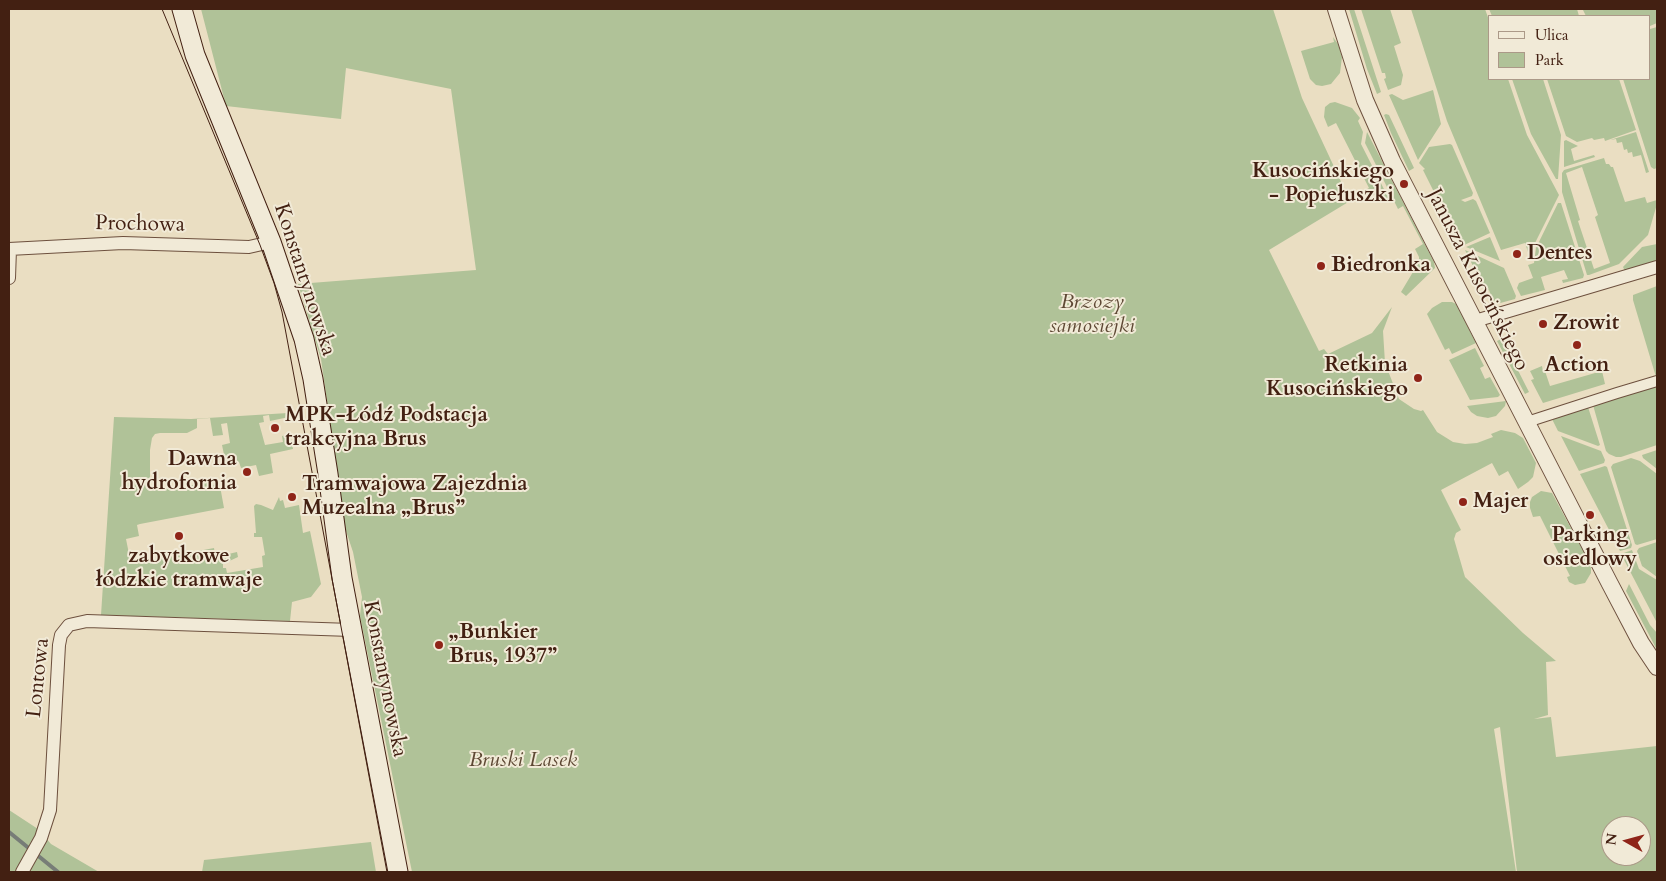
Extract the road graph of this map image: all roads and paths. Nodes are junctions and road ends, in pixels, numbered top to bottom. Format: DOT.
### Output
graph roads {
  1 [pos="182,9"];
  2 [pos="1336,9"];
  3 [pos="271,242"];
  4 [pos="9,249"];
  5 [pos="1657,267"];
  6 [pos="9,278"];
  7 [pos="1475,321"];
  8 [pos="1657,381"];
  9 [pos="1527,422"];
  10 [pos="351,630"];
  11 [pos="1657,667"];
  12 [pos="24,869"];
  13 [pos="398,872"];
  1 -- 3 [label="main road, Konstantynowska"];
  2 -- 7 [label="street, Janusza Kusocińskiego"];
  3 -- 4 [label="street, Prochowa"];
  3 -- 10 [label="main road, Konstantynowska"];
  4 -- 6 [label="street"];
  5 -- 7 [label="street"];
  7 -- 9 [label="street, Janusza Kusocińskiego"];
  8 -- 9 [label="street"];
  9 -- 11 [label="street, Janusza Kusocińskiego"];
  10 -- 12 [label="street, Lontowa"];
  10 -- 13 [label="main road, Konstantynowska"];
}
